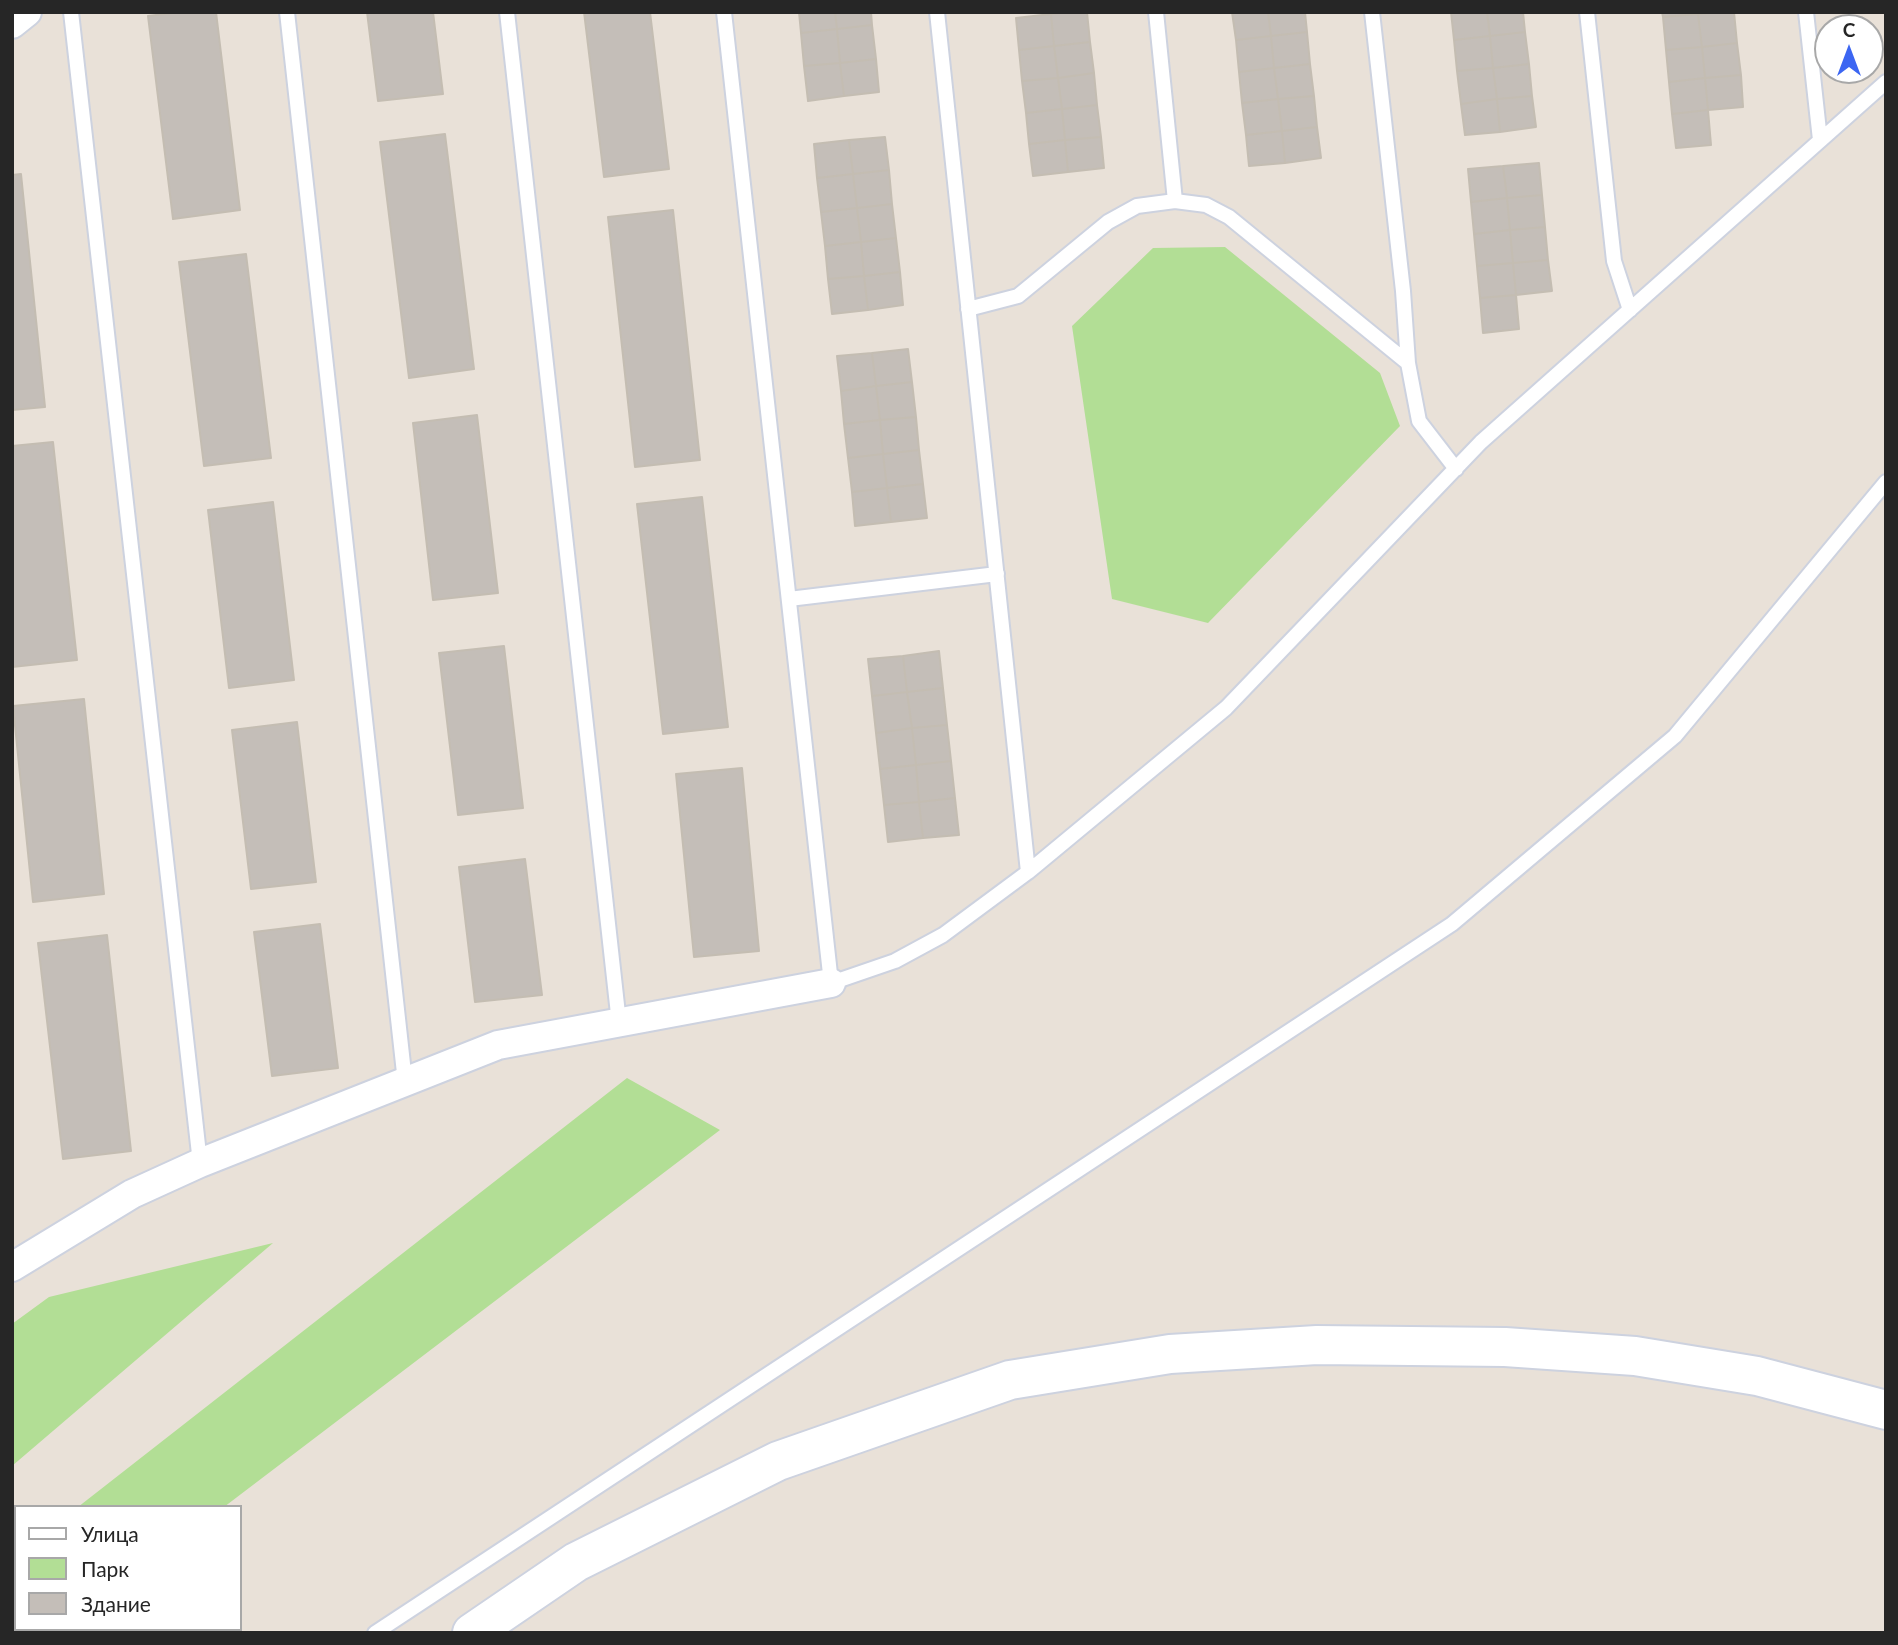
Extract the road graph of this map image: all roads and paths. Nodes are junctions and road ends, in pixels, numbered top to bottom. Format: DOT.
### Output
graph roads {
  1 [pos="27,12"];
  2 [pos="71,12"];
  3 [pos="287,12"];
  4 [pos="507,12"];
  5 [pos="724,12"];
  6 [pos="937,12"];
  7 [pos="1156,12"];
  8 [pos="1372,12"];
  9 [pos="1587,12"];
  10 [pos="1806,12"];
  11 [pos="12,24"];
  12 [pos="1886,82"];
  13 [pos="1820,140"];
  14 [pos="1175,201"];
  15 [pos="968,309"];
  16 [pos="1630,310"];
  17 [pos="1408,363"];
  18 [pos="1456,469"];
  19 [pos="1886,482"];
  20 [pos="997,574"];
  21 [pos="789,599"];
  22 [pos="1028,872"];
  23 [pos="831,983"];
  24 [pos="619,1023"];
  25 [pos="405,1082"];
  26 [pos="200,1163"];
  27 [pos="12,1267"];
  28 [pos="1886,1410"];
  29 [pos="375,1633"];
  30 [pos="472,1633"];
  1 -- 11 [label="street"];
  2 -- 26 [label="lane"];
  3 -- 25 [label="lane"];
  4 -- 24 [label="lane"];
  5 -- 21 [label="lane"];
  6 -- 15 [label="lane"];
  7 -- 14 [label="lane"];
  8 -- 17 [label="lane"];
  9 -- 16 [label="lane"];
  10 -- 13 [label="lane"];
  12 -- 13 [label="lane"];
  13 -- 16 [label="lane"];
  14 -- 15 [label="lane"];
  14 -- 17 [label="lane"];
  15 -- 20 [label="lane"];
  16 -- 18 [label="lane"];
  17 -- 18 [label="lane"];
  18 -- 22 [label="lane"];
  19 -- 29 [label="lane"];
  20 -- 21 [label="lane"];
  20 -- 22 [label="lane"];
  21 -- 23 [label="lane"];
  22 -- 23 [label="lane"];
  23 -- 24 [label="street"];
  24 -- 25 [label="street"];
  25 -- 26 [label="street"];
  26 -- 27 [label="street"];
  28 -- 30 [label="main road"];
}
